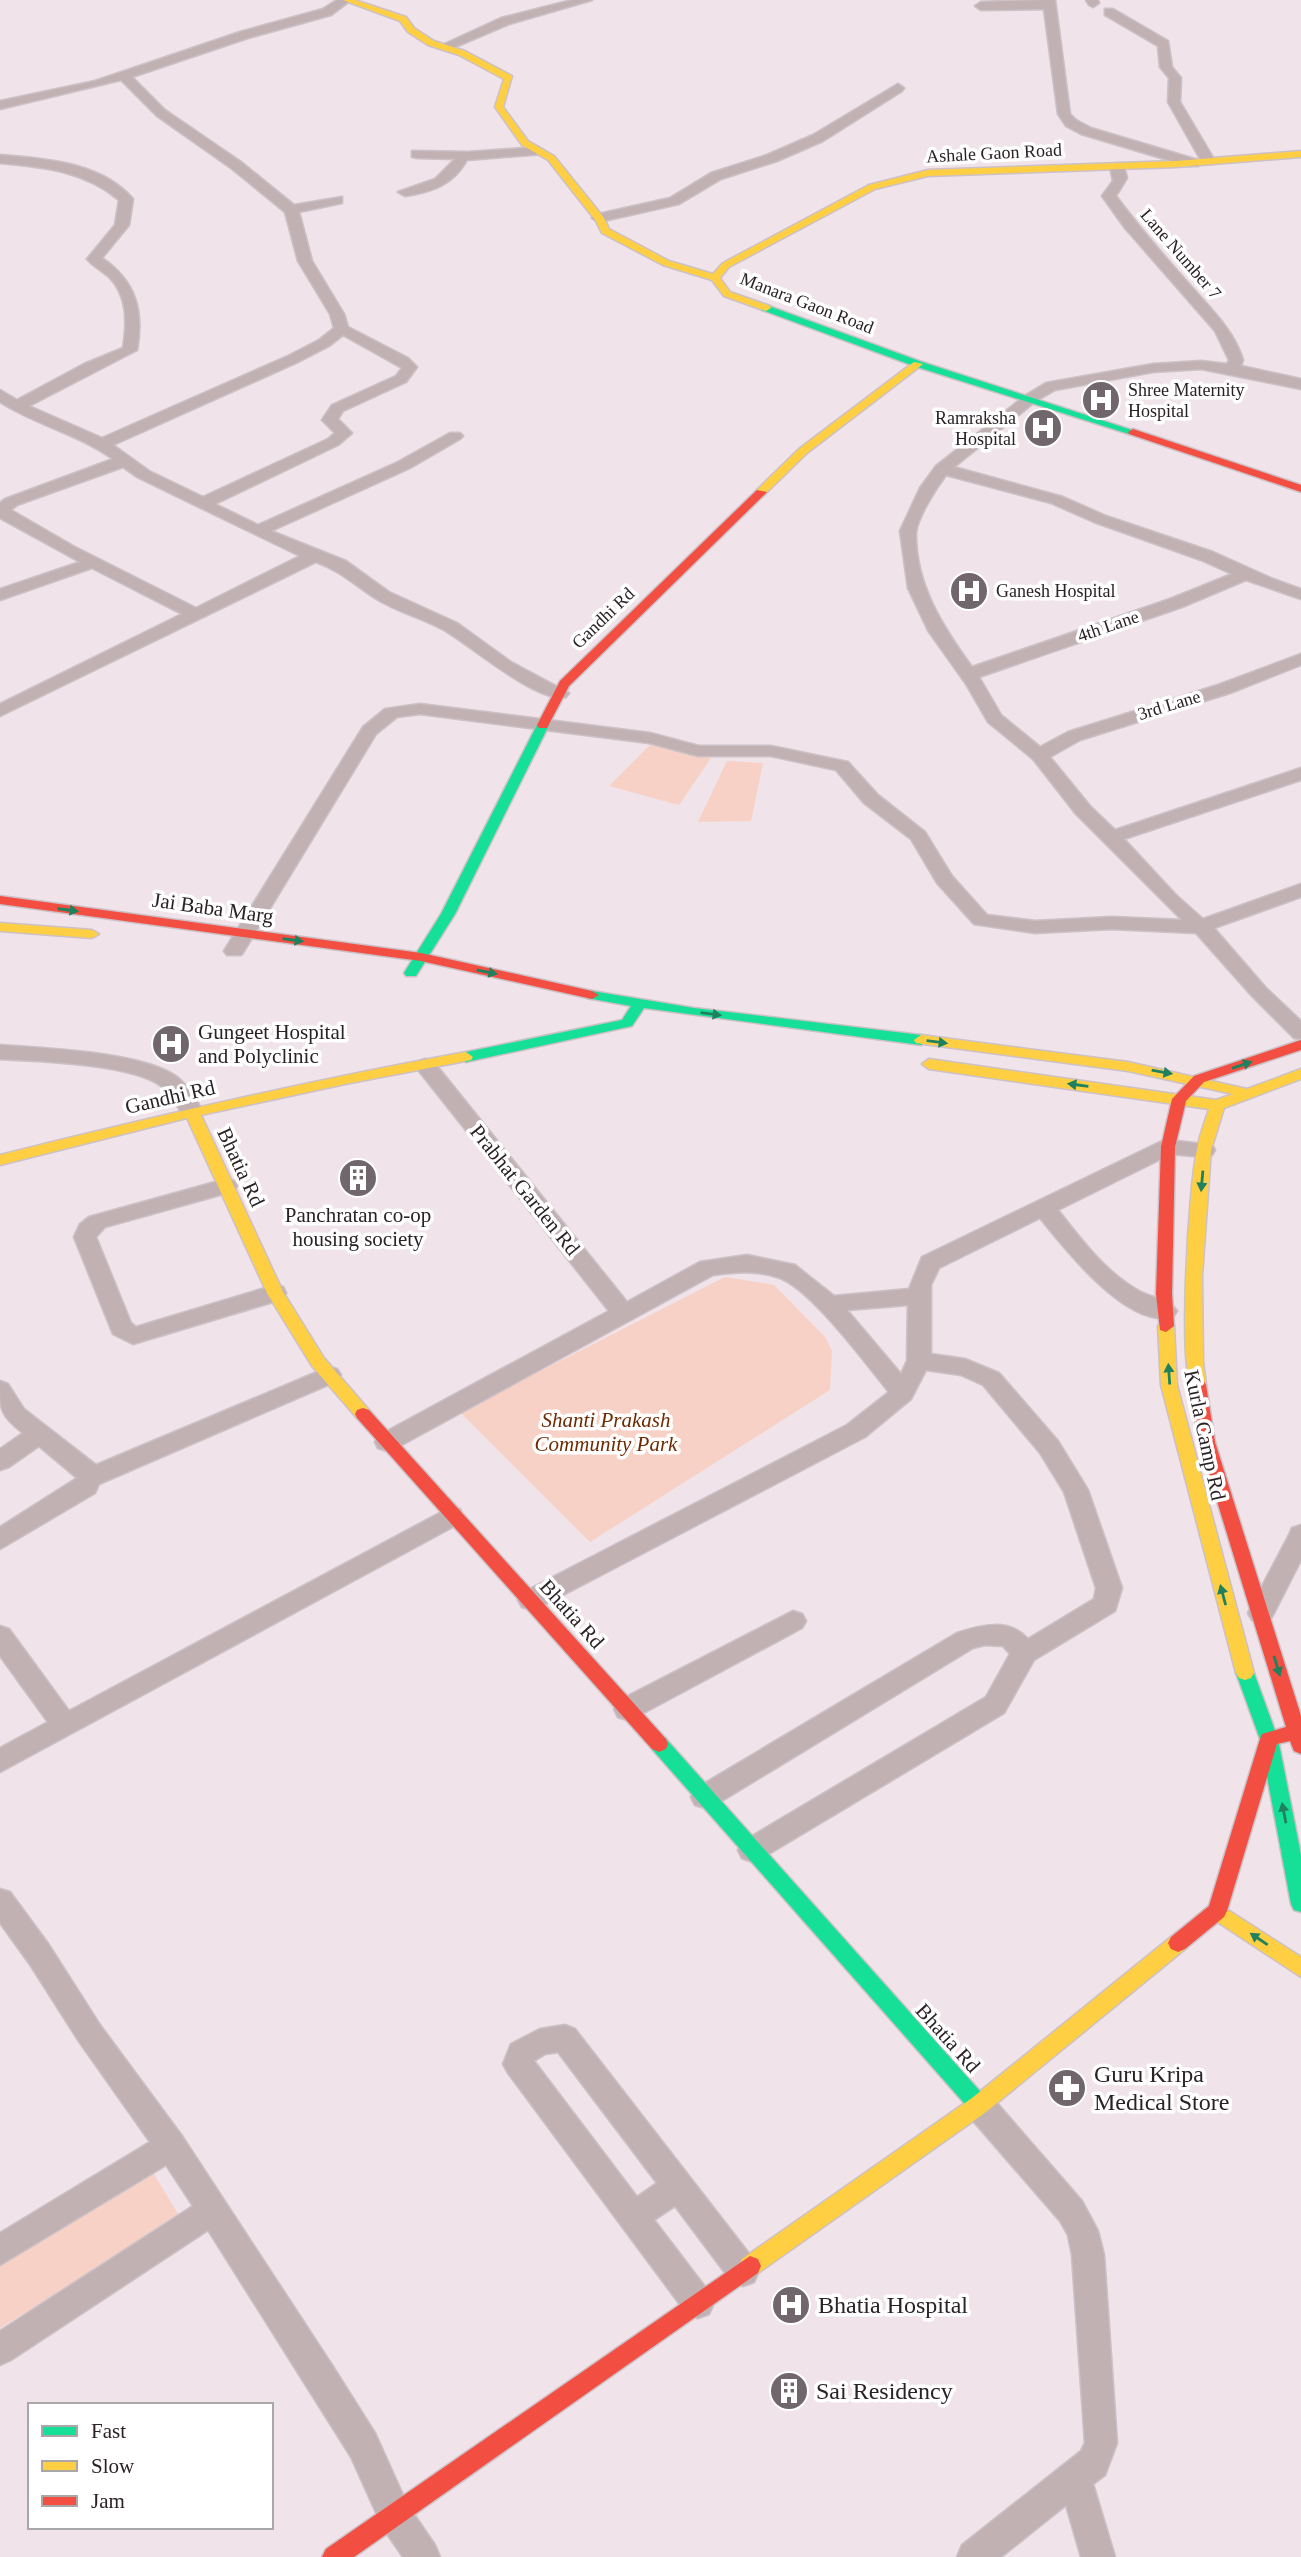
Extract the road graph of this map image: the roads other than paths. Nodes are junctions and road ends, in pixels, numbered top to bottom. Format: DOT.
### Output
graph roads {
  1 [pos="346,0"];
  2 [pos="586,0"];
  3 [pos="1050,2"];
  4 [pos="981,6"];
  5 [pos="1109,12"];
  6 [pos="444,47"];
  7 [pos="123,75"];
  8 [pos="898,88"];
  9 [pos="0,106"];
  10 [pos="538,151"];
  11 [pos="417,154"];
  12 [pos="1301,154"];
  13 [pos="463,156"];
  14 [pos="0,159"];
  15 [pos="1200,162"];
  16 [pos="1117,167"];
  17 [pos="405,192"];
  18 [pos="337,200"];
  19 [pos="291,210"];
  20 [pos="599,218"];
  21 [pos="715,278"];
  22 [pos="342,329"];
  23 [pos="918,365"];
  24 [pos="1232,369"];
  25 [pos="1301,384"];
  26 [pos="0,395"];
  27 [pos="1019,399"];
  28 [pos="17,406"];
  29 [pos="455,436"];
  30 [pos="102,444"];
  31 [pos="1184,457"];
  32 [pos="126,460"];
  33 [pos="942,469"];
  34 [pos="1301,489"];
  35 [pos="1301,501"];
  36 [pos="204,503"];
  37 [pos="0,511"];
  38 [pos="258,531"];
  39 [pos="315,556"];
  40 [pos="95,562"];
  41 [pos="1246,574"];
  42 [pos="1301,594"];
  43 [pos="0,595"];
  44 [pos="195,614"];
  45 [pos="1301,659"];
  46 [pos="968,674"];
  47 [pos="560,693"];
  48 [pos="0,711"];
  49 [pos="545,723"];
  50 [pos="1039,755"];
  51 [pos="1301,774"];
  52 [pos="1111,837"];
  53 [pos="1301,890"];
  54 [pos="0,900"];
  55 [pos="0,927"];
  56 [pos="1199,927"];
  57 [pos="245,934"];
  58 [pos="105,935"];
  59 [pos="234,951"];
  60 [pos="421,957"];
  61 [pos="409,976"];
  62 [pos="640,1003"];
  63 [pos="586,1014"];
  64 [pos="634,1023"];
  65 [pos="1301,1033"];
  66 [pos="1301,1045"];
  67 [pos="0,1052"];
  68 [pos="916,1063"];
  69 [pos="426,1066"];
  70 [pos="1301,1074"];
  71 [pos="1199,1079"];
  72 [pos="1249,1094"];
  73 [pos="1179,1099"];
  74 [pos="1218,1105"];
  75 [pos="192,1112"];
  76 [pos="1168,1147"];
  77 [pos="1204,1150"];
  78 [pos="0,1160"];
  79 [pos="226,1186"];
  80 [pos="1044,1208"];
  81 [pos="275,1293"];
  82 [pos="920,1296"];
  83 [pos="829,1304"];
  84 [pos="1165,1311"];
  85 [pos="624,1314"];
  86 [pos="919,1361"];
  87 [pos="329,1375"];
  88 [pos="0,1390"];
  89 [pos="903,1393"];
  90 [pos="40,1434"];
  91 [pos="387,1442"];
  92 [pos="0,1461"];
  93 [pos="89,1478"];
  94 [pos="451,1516"];
  95 [pos="1301,1535"];
  96 [pos="0,1539"];
  97 [pos="531,1600"];
  98 [pos="1261,1613"];
  99 [pos="793,1621"];
  100 [pos="0,1636"];
  101 [pos="1025,1653"];
  102 [pos="627,1709"];
  103 [pos="65,1726"];
  104 [pos="1300,1735"];
  105 [pos="1269,1739"];
  106 [pos="0,1761"];
  107 [pos="705,1797"];
  108 [pos="751,1850"];
  109 [pos="0,1901"];
  110 [pos="1301,1905"];
  111 [pos="1217,1911"];
  112 [pos="1301,1968"];
  113 [pos="979,2105"];
  114 [pos="171,2146"];
  115 [pos="678,2186"];
  116 [pos="213,2210"];
  117 [pos="633,2217"];
  118 [pos="0,2250"];
  119 [pos="743,2271"];
  120 [pos="698,2303"];
  121 [pos="0,2348"];
  122 [pos="1075,2479"];
  123 [pos="395,2516"];
  124 [pos="334,2557"];
  125 [pos="423,2557"];
  126 [pos="974,2557"];
  127 [pos="1098,2557"];
  1 -- 6 [label="street, Manara Gaon Road"];
  1 -- 7 [label="street"];
  2 -- 6 [label="street"];
  3 -- 4 [label="street"];
  3 -- 15 [label="street"];
  5 -- 15 [label="street"];
  6 -- 10 [label="street, Manara Gaon Road"];
  7 -- 9 [label="street"];
  7 -- 19 [label="street"];
  8 -- 20 [label="street"];
  10 -- 13 [label="street"];
  10 -- 20 [label="street, Manara Gaon Road"];
  11 -- 13 [label="street"];
  12 -- 15 [label="street, Ashale Gaon Road"];
  13 -- 17 [label="street"];
  14 -- 28 [label="street"];
  15 -- 16 [label="street, Ashale Gaon Road"];
  16 -- 21 [label="street, Ashale Gaon Road"];
  16 -- 24 [label="street, Lane Number 7"];
  18 -- 19 [label="street"];
  19 -- 22 [label="street"];
  20 -- 21 [label="street, Manara Gaon Road"];
  21 -- 23 [label="street, Manara Gaon Road"];
  22 -- 30 [label="street"];
  22 -- 36 [label="street"];
  23 -- 27 [label="street, Manara Gaon Road"];
  23 -- 47 [label="street, Gandhi Rd"];
  24 -- 25 [label="street"];
  24 -- 27 [label="street"];
  26 -- 28 [label="street"];
  27 -- 31 [label="street, Manara Gaon Road"];
  27 -- 33 [label="street"];
  28 -- 30 [label="street"];
  29 -- 38 [label="street"];
  30 -- 32 [label="street"];
  31 -- 34 [label="street"];
  31 -- 35 [label="street"];
  32 -- 36 [label="street"];
  32 -- 37 [label="street"];
  33 -- 41 [label="street"];
  33 -- 46 [label="street"];
  36 -- 38 [label="street"];
  37 -- 40 [label="street"];
  38 -- 39 [label="street"];
  39 -- 44 [label="street"];
  39 -- 47 [label="street"];
  40 -- 43 [label="street"];
  40 -- 44 [label="street"];
  41 -- 42 [label="street"];
  41 -- 46 [label="street, 4th Lane"];
  44 -- 48 [label="street"];
  45 -- 50 [label="street, 3rd Lane"];
  46 -- 50 [label="street"];
  47 -- 49 [label="street, Gandhi Rd"];
  49 -- 56 [label="street"];
  49 -- 57 [label="street"];
  49 -- 60 [label="street, Gandhi Rd"];
  50 -- 52 [label="street"];
  51 -- 52 [label="street"];
  52 -- 56 [label="street"];
  53 -- 56 [label="street"];
  54 -- 57 [label="street, Jai Baba Marg, one-way"];
  55 -- 58 [label="street"];
  56 -- 65 [label="street"];
  57 -- 59 [label="street"];
  57 -- 60 [label="street, Jai Baba Marg, one-way"];
  60 -- 61 [label="street, Gandhi Rd"];
  60 -- 62 [label="street, Jai Baba Marg, one-way"];
  62 -- 64 [label="street"];
  62 -- 71 [label="street, Jai Baba Marg, one-way"];
  63 -- 64 [label="street"];
  64 -- 69 [label="street, Gandhi Rd"];
  71 -- 66 [label="street, one-way"];
  67 -- 75 [label="street"];
  73 -- 68 [label="street, one-way"];
  69 -- 75 [label="street, Gandhi Rd"];
  69 -- 85 [label="street, Prabhat Garden Rd"];
  70 -- 72 [label="street"];
  71 -- 72 [label="street, Jai Baba Marg"];
  71 -- 73 [label="street"];
  72 -- 74 [label="street"];
  73 -- 74 [label="street"];
  73 -- 76 [label="street, Kurla Camp Rd"];
  74 -- 77 [label="street, Kurla Camp Rd"];
  75 -- 78 [label="street, Gandhi Rd"];
  75 -- 79 [label="street, Bhatia Rd"];
  76 -- 77 [label="street"];
  76 -- 80 [label="street"];
  76 -- 84 [label="street, Kurla Camp Rd"];
  77 -- 98 [label="street, Kurla Camp Rd, one-way"];
  79 -- 81 [label="street, Bhatia Rd"];
  79 -- 81 [label="street"];
  80 -- 82 [label="street"];
  80 -- 84 [label="street"];
  81 -- 87 [label="street, Bhatia Rd"];
  82 -- 83 [label="street"];
  82 -- 86 [label="street"];
  83 -- 85 [label="street"];
  83 -- 89 [label="street"];
  105 -- 84 [label="street, Kurla Camp Rd, one-way"];
  85 -- 91 [label="street"];
  86 -- 89 [label="street"];
  86 -- 101 [label="street"];
  87 -- 91 [label="street, Bhatia Rd"];
  87 -- 93 [label="street"];
  88 -- 90 [label="street"];
  89 -- 97 [label="street"];
  90 -- 92 [label="street"];
  90 -- 93 [label="street"];
  91 -- 94 [label="street, Bhatia Rd"];
  93 -- 96 [label="street"];
  94 -- 97 [label="street, Bhatia Rd"];
  94 -- 103 [label="street"];
  95 -- 98 [label="street"];
  97 -- 102 [label="street, Bhatia Rd"];
  98 -- 104 [label="street, Kurla Camp Rd, one-way"];
  99 -- 102 [label="street"];
  100 -- 103 [label="street"];
  101 -- 107 [label="street"];
  101 -- 108 [label="street"];
  102 -- 107 [label="street, Bhatia Rd"];
  103 -- 106 [label="street"];
  104 -- 105 [label="street"];
  110 -- 105 [label="street, Kurla Camp Rd, one-way"];
  105 -- 111 [label="street"];
  107 -- 108 [label="street, Bhatia Rd"];
  108 -- 113 [label="street, Bhatia Rd"];
  109 -- 114 [label="street"];
  112 -- 111 [label="street, one-way"];
  111 -- 113 [label="street"];
  113 -- 119 [label="street"];
  113 -- 122 [label="street"];
  114 -- 116 [label="street"];
  114 -- 118 [label="street"];
  115 -- 117 [label="street"];
  115 -- 117 [label="street"];
  115 -- 119 [label="street"];
  116 -- 121 [label="street"];
  116 -- 123 [label="street"];
  117 -- 120 [label="street"];
  119 -- 120 [label="street"];
  120 -- 123 [label="street"];
  122 -- 126 [label="street"];
  122 -- 127 [label="street"];
  123 -- 124 [label="street"];
  123 -- 125 [label="street"];
}
